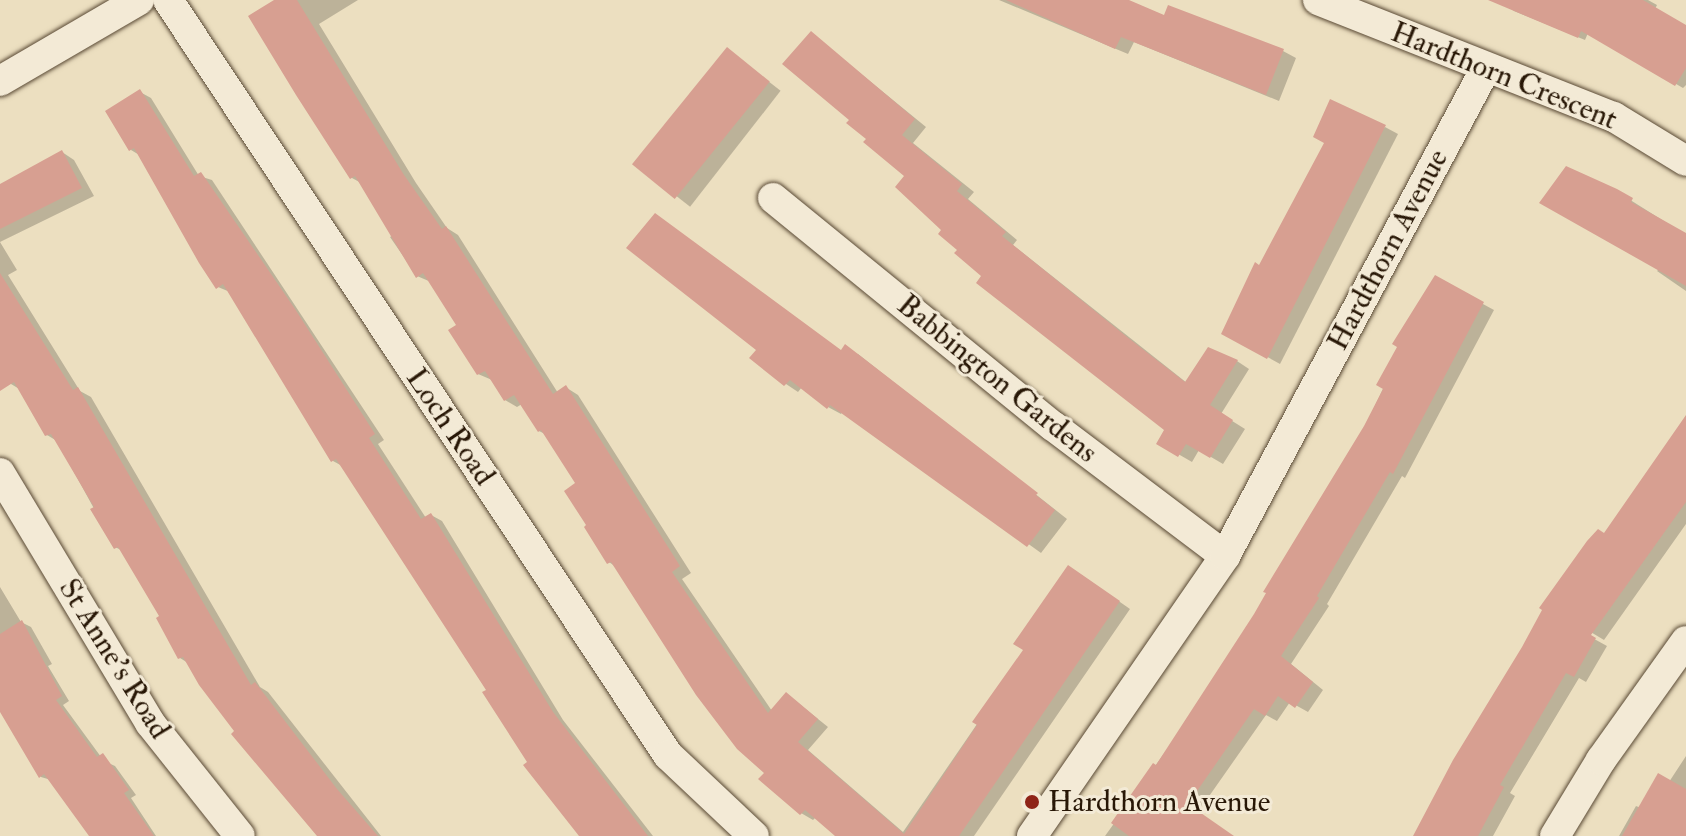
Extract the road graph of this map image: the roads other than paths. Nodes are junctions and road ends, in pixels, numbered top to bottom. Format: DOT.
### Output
graph roads {
  1 [pos="139,0"];
  2 [pos="168,0"];
  3 [pos="1318,0"];
  4 [pos="1486,68"];
  5 [pos="0,81"];
  6 [pos="1686,161"];
  7 [pos="773,198"];
  8 [pos="0,473"];
  9 [pos="1225,556"];
  10 [pos="1686,641"];
  11 [pos="240,836"];
  12 [pos="754,836"];
  13 [pos="1032,836"];
  14 [pos="1555,836"];
  1 -- 5 [label="street"];
  2 -- 12 [label="street, Loch Road"];
  3 -- 4 [label="street, Hardthorn Crescent"];
  4 -- 6 [label="street, Hardthorn Crescent"];
  4 -- 9 [label="street, Hardthorn Avenue"];
  7 -- 9 [label="street, Babbington Gardens"];
  8 -- 11 [label="street, St Anne's Road"];
  9 -- 13 [label="street, Hardthorn Avenue"];
  10 -- 14 [label="street"];
}
